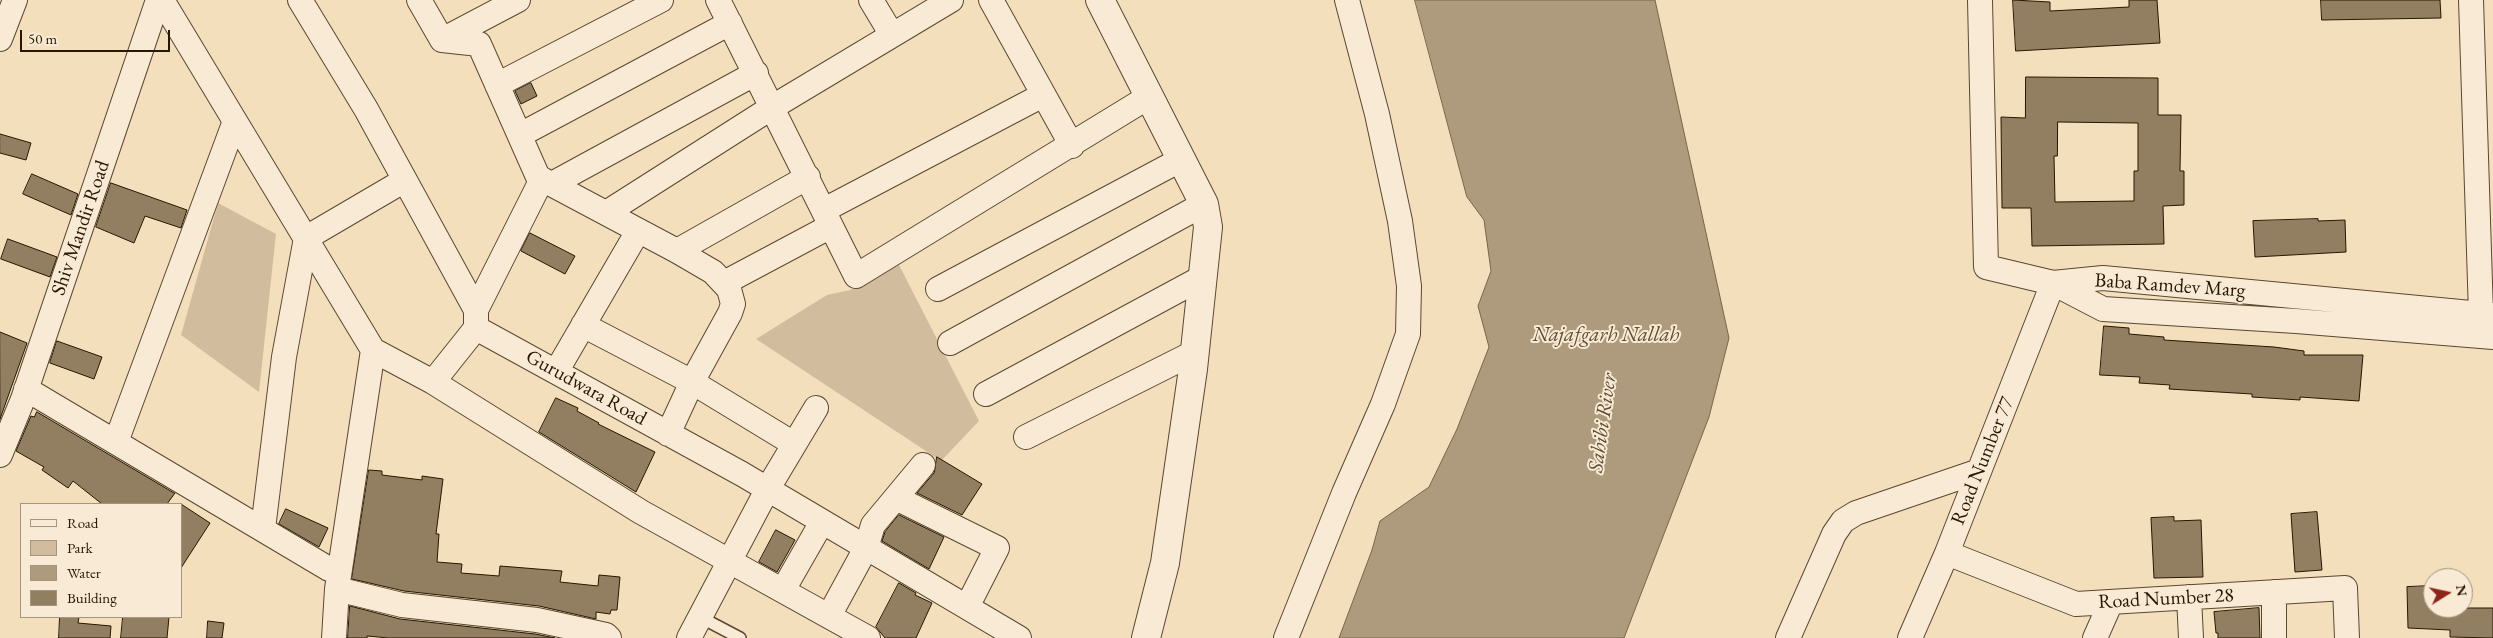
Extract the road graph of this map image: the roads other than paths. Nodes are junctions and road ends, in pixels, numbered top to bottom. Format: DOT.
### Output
graph roads {
  1 [pos="15,0"];
  2 [pos="158,0"];
  3 [pos="162,0"];
  4 [pos="300,0"];
  5 [pos="418,0"];
  6 [pos="518,0"];
  7 [pos="661,0"];
  8 [pos="718,0"];
  9 [pos="871,0"];
  10 [pos="951,0"];
  11 [pos="991,0"];
  12 [pos="1100,0"];
  13 [pos="1347,0"];
  14 [pos="1980,0"];
  15 [pos="2471,0"];
  16 [pos="730,23"];
  17 [pos="892,36"];
  18 [pos="0,39"];
  19 [pos="442,40"];
  20 [pos="756,73"];
  21 [pos="497,85"];
  22 [pos="1043,95"];
  23 [pos="1150,96"];
  24 [pos="770,108"];
  25 [pos="235,122"];
  26 [pos="520,135"];
  27 [pos="1072,146"];
  28 [pos="2484,157"];
  29 [pos="1182,159"];
  30 [pos="808,177"];
  31 [pos="405,180"];
  32 [pos="547,182"];
  33 [pos="1204,204"];
  34 [pos="606,213"];
  35 [pos="828,218"];
  36 [pos="638,231"];
  37 [pos="306,238"];
  38 [pos="677,251"];
  39 [pos="1203,277"];
  40 [pos="724,283"];
  41 [pos="2053,283"];
  42 [pos="938,289"];
  43 [pos="2487,314"];
  44 [pos="476,319"];
  45 [pos="583,324"];
  46 [pos="2493,337"];
  47 [pos="950,343"];
  48 [pos="373,350"];
  49 [pos="1195,352"];
  50 [pos="556,372"];
  51 [pos="434,382"];
  52 [pos="692,382"];
  53 [pos="26,389"];
  54 [pos="986,394"];
  55 [pos="816,408"];
  56 [pos="668,434"];
  57 [pos="1026,437"];
  58 [pos="116,442"];
  59 [pos="794,444"];
  60 [pos="0,454"];
  61 [pos="923,465"];
  62 [pos="1979,471"];
  63 [pos="767,490"];
  64 [pos="896,498"];
  65 [pos="822,522"];
  66 [pos="263,529"];
  67 [pos="866,548"];
  68 [pos="1947,553"];
  69 [pos="731,561"];
  70 [pos="333,579"];
  71 [pos="783,590"];
  72 [pos="2274,592"];
  73 [pos="2189,597"];
  74 [pos="2111,602"];
  75 [pos="966,607"];
  76 [pos="829,616"];
  77 [pos="700,617"];
  78 [pos="334,638"];
  79 [pos="609,638"];
  80 [pos="689,638"];
  81 [pos="740,638"];
  82 [pos="868,638"];
  83 [pos="1019,638"];
  84 [pos="1146,638"];
  85 [pos="1286,638"];
  86 [pos="1788,638"];
  87 [pos="1910,638"];
  88 [pos="2095,638"];
  89 [pos="2192,638"];
  90 [pos="2274,638"];
  91 [pos="2347,638"];
  1 -- 18 [label="street"];
  2 -- 53 [label="street, Shiv Mandir Road"];
  3 -- 25 [label="street"];
  4 -- 31 [label="street"];
  5 -- 19 [label="street"];
  6 -- 19 [label="street"];
  7 -- 21 [label="street"];
  8 -- 16 [label="street"];
  9 -- 17 [label="street"];
  10 -- 17 [label="street"];
  11 -- 22 [label="street"];
  12 -- 23 [label="street"];
  13 -- 85 [label="street"];
  14 -- 41 [label="street"];
  15 -- 28 [label="street"];
  16 -- 20 [label="street"];
  16 -- 26 [label="street"];
  17 -- 24 [label="street"];
  19 -- 21 [label="street"];
  20 -- 24 [label="street"];
  20 -- 32 [label="street"];
  21 -- 26 [label="street"];
  22 -- 27 [label="street"];
  22 -- 35 [label="street"];
  23 -- 27 [label="street"];
  23 -- 29 [label="street"];
  24 -- 30 [label="street"];
  24 -- 34 [label="street"];
  25 -- 37 [label="street"];
  25 -- 58 [label="street"];
  26 -- 32 [label="street"];
  27 -- 35 [label="street"];
  28 -- 43 [label="street"];
  29 -- 33 [label="street"];
  29 -- 42 [label="street"];
  30 -- 35 [label="street"];
  30 -- 38 [label="street"];
  31 -- 37 [label="street"];
  31 -- 44 [label="street"];
  32 -- 34 [label="street"];
  32 -- 44 [label="street"];
  33 -- 39 [label="street"];
  33 -- 47 [label="street"];
  34 -- 36 [label="street"];
  35 -- 40 [label="street"];
  36 -- 38 [label="street"];
  36 -- 45 [label="street"];
  37 -- 48 [label="street"];
  37 -- 66 [label="street"];
  38 -- 40 [label="street"];
  39 -- 49 [label="street"];
  39 -- 54 [label="street"];
  40 -- 52 [label="street"];
  41 -- 43 [label="street, Baba Ramdev Marg"];
  41 -- 46 [label="street, Baba Ramdev Marg"];
  41 -- 62 [label="street, Road Number 77"];
  44 -- 50 [label="street, Gurudwara Road"];
  44 -- 51 [label="street"];
  45 -- 50 [label="street"];
  45 -- 52 [label="street"];
  48 -- 51 [label="street"];
  48 -- 70 [label="street"];
  49 -- 57 [label="street"];
  49 -- 84 [label="street"];
  50 -- 56 [label="street, Gurudwara Road"];
  51 -- 69 [label="street"];
  52 -- 56 [label="street"];
  52 -- 59 [label="street"];
  53 -- 58 [label="street"];
  53 -- 60 [label="street, Shiv Mandir Road"];
  55 -- 59 [label="street"];
  56 -- 63 [label="street, Gurudwara Road"];
  58 -- 66 [label="street"];
  59 -- 63 [label="street"];
  61 -- 64 [label="street"];
  62 -- 68 [label="street, Road Number 77"];
  62 -- 86 [label="street"];
  63 -- 65 [label="street, Gurudwara Road"];
  63 -- 69 [label="street"];
  64 -- 67 [label="street"];
  64 -- 75 [label="street"];
  65 -- 67 [label="street, Gurudwara Road"];
  65 -- 71 [label="street"];
  66 -- 70 [label="street"];
  67 -- 75 [label="street, Gurudwara Road"];
  67 -- 76 [label="street"];
  68 -- 74 [label="street, Road Number 28"];
  68 -- 87 [label="street, Road Number 77"];
  69 -- 71 [label="street"];
  69 -- 77 [label="street"];
  70 -- 78 [label="street"];
  70 -- 79 [label="street"];
  71 -- 76 [label="street"];
  72 -- 73 [label="street, Road Number 28"];
  72 -- 90 [label="street"];
  72 -- 91 [label="street, Road Number 28"];
  73 -- 74 [label="street, Road Number 28"];
  73 -- 89 [label="street"];
  74 -- 88 [label="street"];
  75 -- 83 [label="street, Gurudwara Road"];
  76 -- 82 [label="street"];
  77 -- 80 [label="street"];
  77 -- 81 [label="lane"];
}
